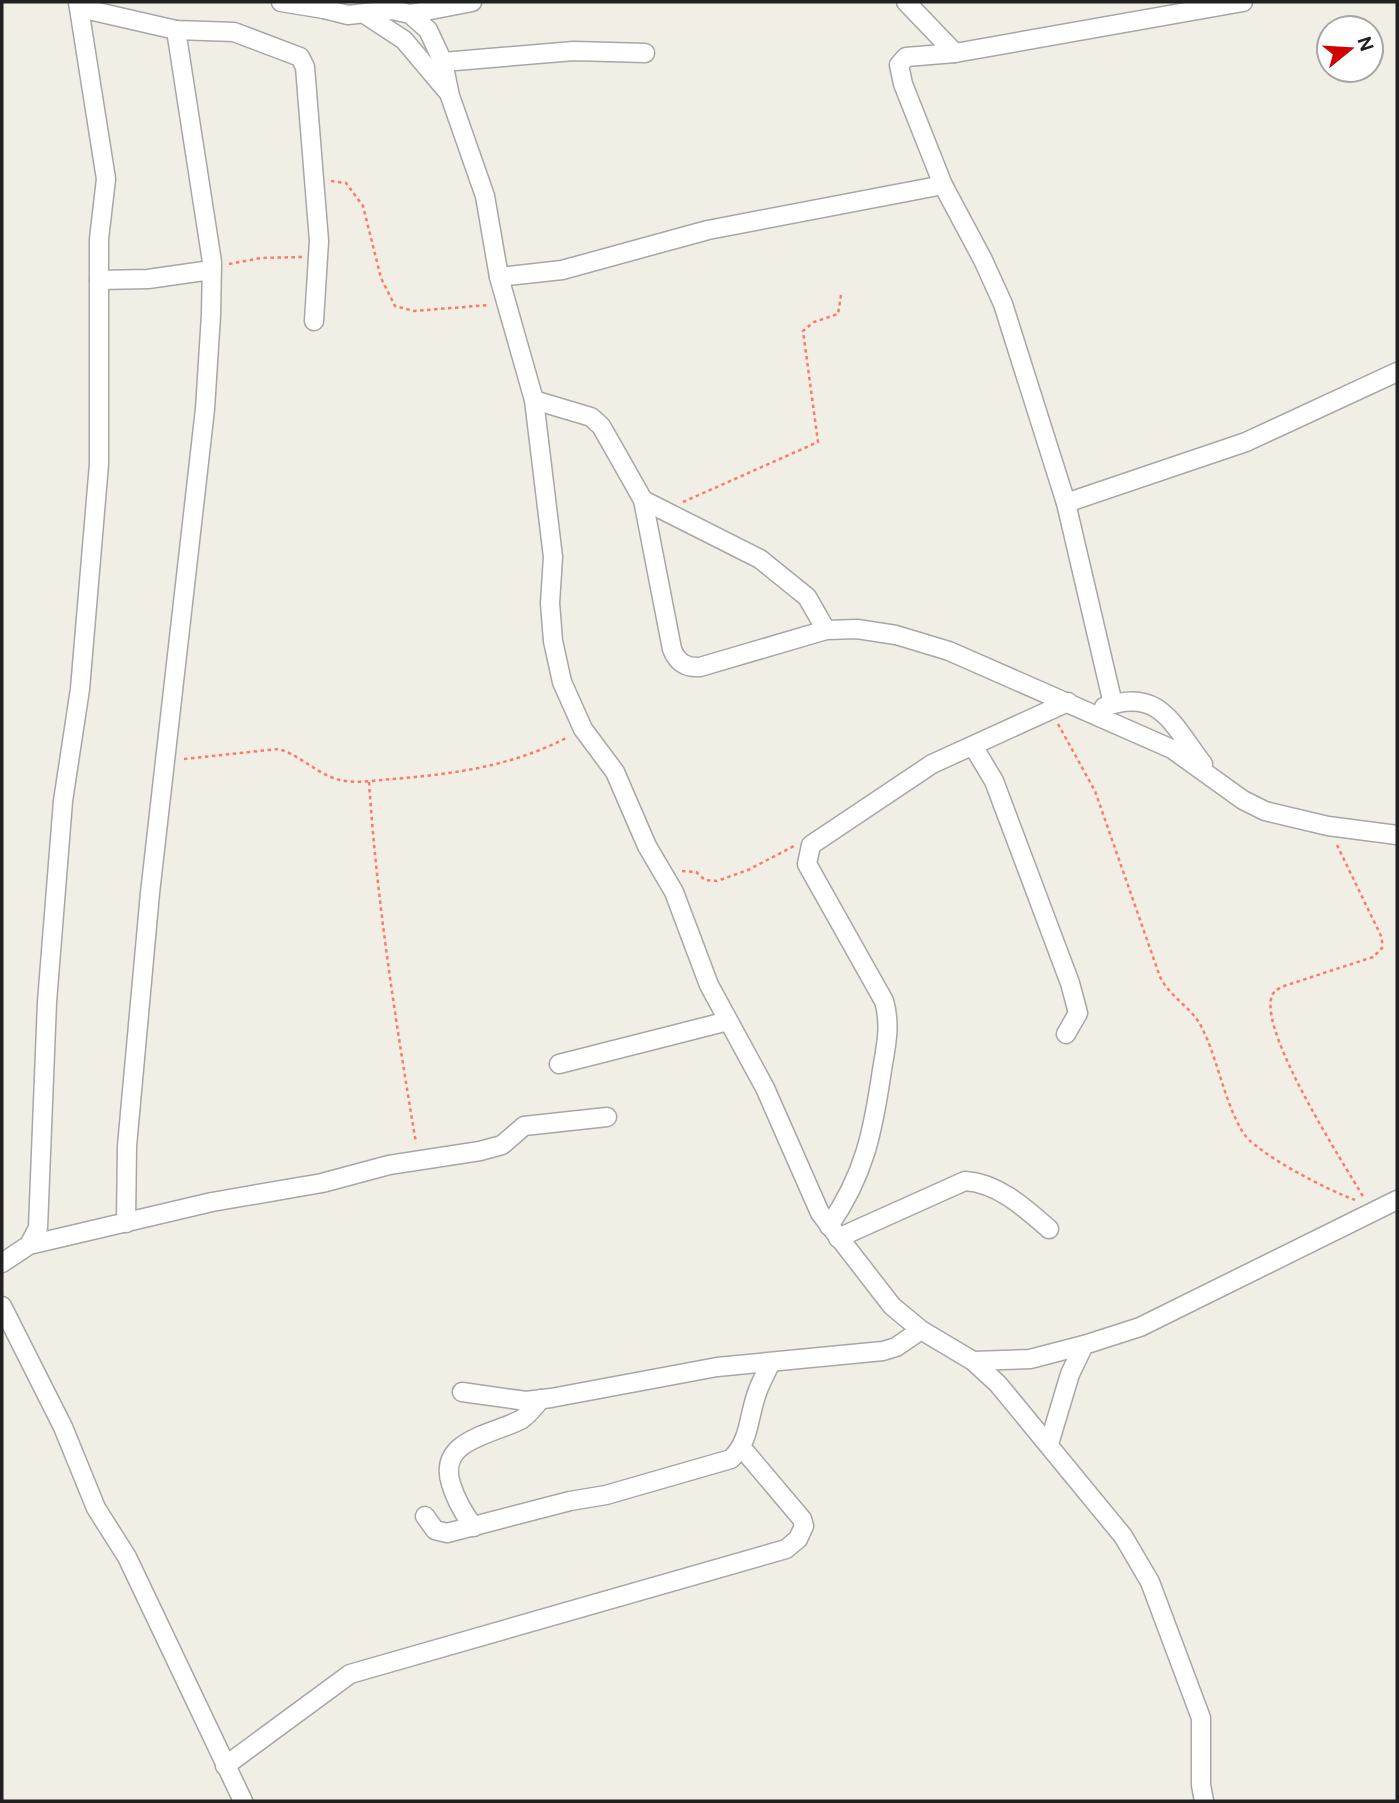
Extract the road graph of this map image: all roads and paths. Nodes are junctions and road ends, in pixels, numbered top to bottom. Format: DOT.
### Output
graph roads {
  1 [pos="281,2"];
  2 [pos="472,2"];
  3 [pos="906,2"];
  4 [pos="1243,2"];
  5 [pos="79,5"];
  6 [pos="323,6"];
  7 [pos="410,14"];
  8 [pos="366,15"];
  9 [pos="176,30"];
  10 [pos="645,52"];
  11 [pos="955,53"];
  12 [pos="443,62"];
  13 [pos="450,96"];
  14 [pos="314,183"];
  15 [pos="943,185"];
  16 [pos="318,258"];
  17 [pos="212,268"];
  18 [pos="499,277"];
  19 [pos="99,281"];
  20 [pos="841,295"];
  21 [pos="505,303"];
  22 [pos="314,321"];
  23 [pos="1397,372"];
  24 [pos="534,400"];
  25 [pos="643,500"];
  26 [pos="1066,503"];
  27 [pos="661,512"];
  28 [pos="826,630"];
  29 [pos="1068,702"];
  30 [pos="1113,704"];
  31 [pos="1052,712"];
  32 [pos="1087,713"];
  33 [pos="583,729"];
  34 [pos="973,746"];
  35 [pos="165,759"];
  36 [pos="1211,775"];
  37 [pos="369,781"];
  38 [pos="1328,826"];
  39 [pos="1397,835"];
  40 [pos="811,845"];
  41 [pos="661,869"];
  42 [pos="728,1021"];
  43 [pos="1066,1034"];
  44 [pos="559,1064"];
  45 [pos="607,1117"];
  46 [pos="419,1160"];
  47 [pos="1397,1200"];
  48 [pos="127,1223"];
  49 [pos="1049,1229"];
  50 [pos="833,1232"];
  51 [pos="29,1245"];
  52 [pos="2,1263"];
  53 [pos="2,1306"];
  54 [pos="920,1330"];
  55 [pos="1084,1345"];
  56 [pos="973,1362"];
  57 [pos="770,1364"];
  58 [pos="462,1392"];
  59 [pos="541,1399"];
  60 [pos="1049,1444"];
  61 [pos="742,1448"];
  62 [pos="425,1516"];
  63 [pos="474,1527"];
  64 [pos="225,1766"];
  65 [pos="243,1801"];
  66 [pos="1204,1801"];
  1 -- 6 [label="street"];
  2 -- 7 [label="street"];
  3 -- 11 [label="street"];
  4 -- 11 [label="street"];
  5 -- 9 [label="street"];
  5 -- 19 [label="street"];
  6 -- 8 [label="street"];
  7 -- 8 [label="street"];
  7 -- 12 [label="street"];
  8 -- 13 [label="street"];
  9 -- 14 [label="street"];
  9 -- 17 [label="street"];
  10 -- 12 [label="street"];
  11 -- 15 [label="street"];
  12 -- 13 [label="street"];
  13 -- 18 [label="street"];
  14 -- 16 [label="street"];
  14 -- 21 [label="path"];
  15 -- 18 [label="street"];
  15 -- 26 [label="street"];
  16 -- 17 [label="path"];
  16 -- 22 [label="street"];
  17 -- 19 [label="street"];
  17 -- 35 [label="street"];
  18 -- 21 [label="street"];
  19 -- 51 [label="street"];
  20 -- 27 [label="path"];
  21 -- 24 [label="street"];
  23 -- 26 [label="street"];
  24 -- 25 [label="street"];
  24 -- 33 [label="street"];
  25 -- 27 [label="street"];
  25 -- 28 [label="street"];
  26 -- 30 [label="street"];
  27 -- 28 [label="street"];
  28 -- 29 [label="street"];
  29 -- 31 [label="street"];
  29 -- 32 [label="street"];
  30 -- 32 [label="street"];
  30 -- 36 [label="street"];
  31 -- 34 [label="street"];
  31 -- 38 [label="path"];
  32 -- 36 [label="street"];
  33 -- 37 [label="path"];
  33 -- 41 [label="street"];
  34 -- 40 [label="street"];
  34 -- 43 [label="street"];
  35 -- 37 [label="path"];
  35 -- 48 [label="street"];
  36 -- 38 [label="street"];
  37 -- 46 [label="path"];
  38 -- 39 [label="street"];
  40 -- 41 [label="path"];
  40 -- 50 [label="street"];
  41 -- 42 [label="street"];
  42 -- 44 [label="street"];
  42 -- 50 [label="street"];
  45 -- 46 [label="street"];
  46 -- 48 [label="street"];
  47 -- 55 [label="street"];
  48 -- 51 [label="street"];
  49 -- 50 [label="street"];
  50 -- 54 [label="street"];
  51 -- 52 [label="street"];
  53 -- 64 [label="street"];
  54 -- 56 [label="street"];
  54 -- 57 [label="street"];
  55 -- 56 [label="street"];
  55 -- 60 [label="street"];
  56 -- 60 [label="street"];
  57 -- 59 [label="street"];
  57 -- 61 [label="street"];
  58 -- 59 [label="street"];
  59 -- 63 [label="street"];
  60 -- 66 [label="street"];
  61 -- 63 [label="street"];
  61 -- 64 [label="street"];
  62 -- 63 [label="street"];
  64 -- 65 [label="street"];
}
